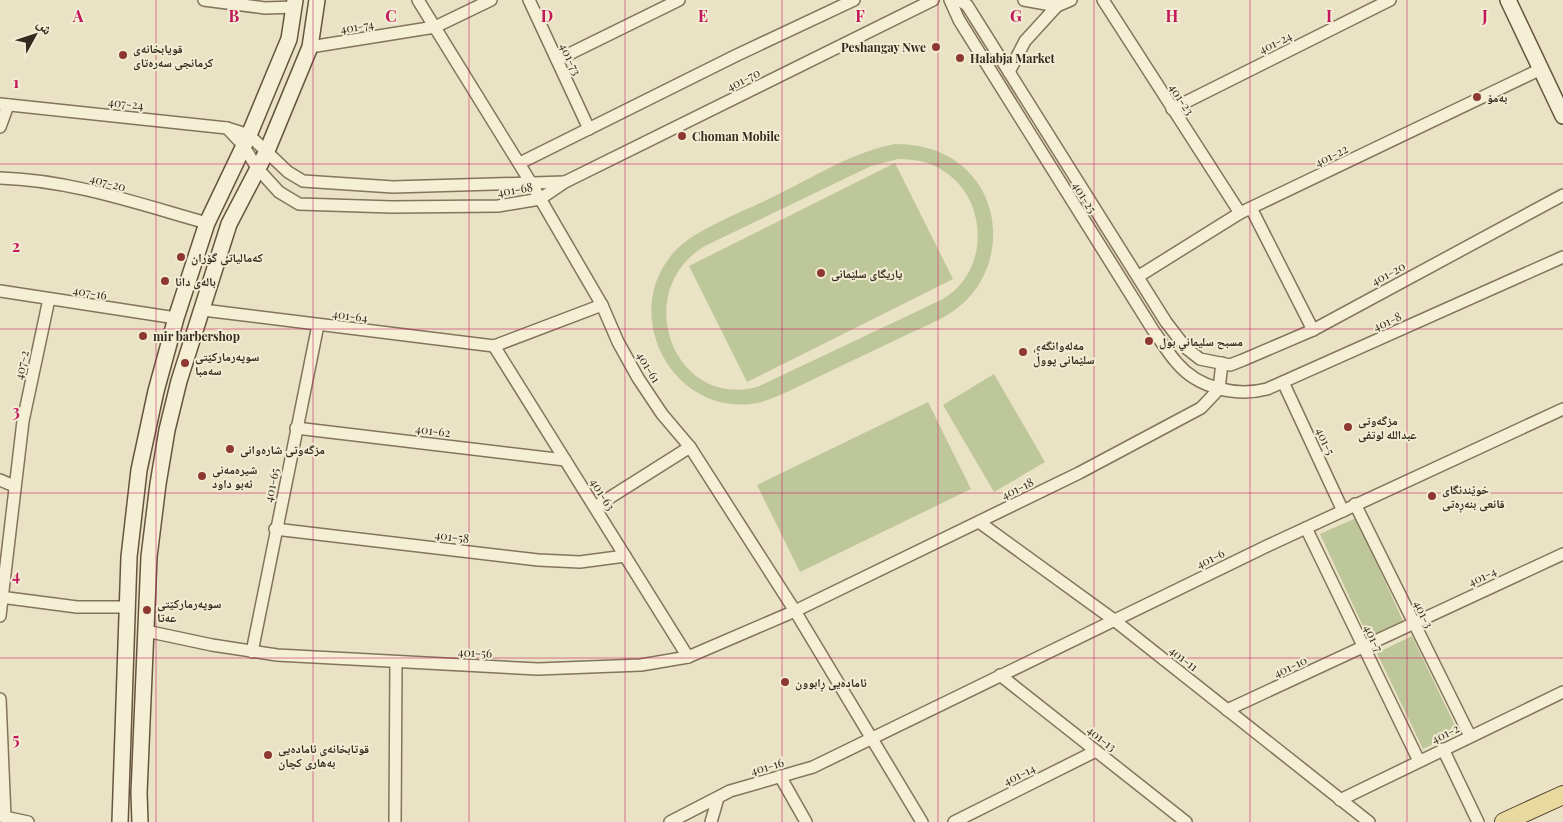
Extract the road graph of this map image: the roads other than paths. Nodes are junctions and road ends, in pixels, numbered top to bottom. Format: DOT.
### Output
graph roads {
  1 [pos="204,0"];
  2 [pos="317,0"];
  3 [pos="418,0"];
  4 [pos="491,0"];
  5 [pos="529,0"];
  6 [pos="679,0"];
  7 [pos="854,0"];
  8 [pos="933,0"];
  9 [pos="950,0"];
  10 [pos="958,0"];
  11 [pos="1024,0"];
  12 [pos="1071,0"];
  13 [pos="1103,0"];
  14 [pos="1390,0"];
  15 [pos="1508,0"];
  16 [pos="265,4"];
  17 [pos="295,4"];
  18 [pos="1057,6"];
  19 [pos="435,27"];
  20 [pos="310,47"];
  21 [pos="557,60"];
  22 [pos="1541,69"];
  23 [pos="1009,72"];
  24 [pos="4,104"];
  25 [pos="1172,109"];
  26 [pos="1563,116"];
  27 [pos="0,127"];
  28 [pos="589,129"];
  29 [pos="246,140"];
  30 [pos="267,151"];
  31 [pos="520,163"];
  32 [pos="257,168"];
  33 [pos="0,178"];
  34 [pos="565,182"];
  35 [pos="531,183"];
  36 [pos="1563,195"];
  37 [pos="540,199"];
  38 [pos="1251,208"];
  39 [pos="1240,213"];
  40 [pos="207,223"];
  41 [pos="1563,257"];
  42 [pos="1139,276"];
  43 [pos="0,291"];
  44 [pos="49,299"];
  45 [pos="602,305"];
  46 [pos="202,310"];
  47 [pos="176,318"];
  48 [pos="318,324"];
  49 [pos="1313,330"];
  50 [pos="494,346"];
  51 [pos="1222,363"];
  52 [pos="1283,382"];
  53 [pos="1219,389"];
  54 [pos="1563,409"];
  55 [pos="296,428"];
  56 [pos="690,447"];
  57 [pos="565,460"];
  58 [pos="0,480"];
  59 [pos="14,486"];
  60 [pos="1355,504"];
  61 [pos="595,507"];
  62 [pos="1343,511"];
  63 [pos="979,522"];
  64 [pos="1306,528"];
  65 [pos="275,529"];
  66 [pos="1563,554"];
  67 [pos="625,556"];
  68 [pos="1,598"];
  69 [pos="128,607"];
  70 [pos="795,611"];
  71 [pos="0,616"];
  72 [pos="1114,620"];
  73 [pos="1414,624"];
  74 [pos="146,631"];
  75 [pos="1364,648"];
  76 [pos="252,652"];
  77 [pos="688,657"];
  78 [pos="396,662"];
  79 [pos="1000,675"];
  80 [pos="1563,692"];
  81 [pos="0,699"];
  82 [pos="0,707"];
  83 [pos="1227,710"];
  84 [pos="1470,736"];
  85 [pos="872,738"];
  86 [pos="1443,749"];
  87 [pos="1096,751"];
  88 [pos="1419,761"];
  89 [pos="780,776"];
  90 [pos="1563,795"];
  91 [pos="718,798"];
  92 [pos="1340,800"];
  93 [pos="2,817"];
  94 [pos="28,822"];
  95 [pos="120,822"];
  96 [pos="140,822"];
  97 [pos="395,822"];
  98 [pos="670,822"];
  99 [pos="711,822"];
  100 [pos="806,822"];
  101 [pos="922,822"];
  102 [pos="954,822"];
  103 [pos="1186,822"];
  104 [pos="1368,822"];
  105 [pos="1478,822"];
  106 [pos="1504,822"];
  1 -- 16 [label="street"];
  2 -- 20 [label="street"];
  3 -- 19 [label="street, 401-61"];
  4 -- 19 [label="street, 401-74"];
  5 -- 21 [label="street, 401-73"];
  6 -- 21 [label="street"];
  7 -- 28 [label="street, 401-70"];
  8 -- 34 [label="street, 401-70"];
  9 -- 53 [label="street, 401-25"];
  10 -- 23 [label="street, 401-25"];
  11 -- 18 [label="street"];
  12 -- 18 [label="street"];
  13 -- 25 [label="street, 401-23"];
  14 -- 25 [label="street, 401-24"];
  15 -- 22 [label="street"];
  16 -- 17 [label="street"];
  17 -- 29 [label="street"];
  18 -- 23 [label="street"];
  19 -- 20 [label="street, 401-74"];
  19 -- 31 [label="street, 401-61"];
  20 -- 30 [label="street"];
  21 -- 28 [label="street, 401-73"];
  22 -- 26 [label="street"];
  22 -- 38 [label="street, 401-22"];
  23 -- 42 [label="street, 401-25"];
  24 -- 27 [label="street"];
  24 -- 29 [label="street, 407-24"];
  25 -- 39 [label="street, 401-23"];
  28 -- 31 [label="street, 401-70"];
  29 -- 30 [label="street, 401-68"];
  29 -- 32 [label="street, 401-68"];
  29 -- 40 [label="street"];
  30 -- 32 [label="street"];
  30 -- 35 [label="street, 401-68"];
  31 -- 35 [label="street, 401-61"];
  32 -- 37 [label="street, 401-68"];
  32 -- 46 [label="street"];
  33 -- 40 [label="street, 407-20"];
  34 -- 35 [label="street, 401-68"];
  34 -- 37 [label="street, 401-68"];
  35 -- 37 [label="street, 401-61"];
  36 -- 49 [label="street, 401-20"];
  37 -- 45 [label="street, 401-61"];
  38 -- 39 [label="street, 401-22"];
  38 -- 49 [label="street"];
  39 -- 42 [label="street, 401-22"];
  40 -- 47 [label="street"];
  41 -- 52 [label="street, 401-8"];
  42 -- 51 [label="street, 401-25"];
  43 -- 44 [label="street, 407-16"];
  44 -- 47 [label="street, 407-16"];
  44 -- 59 [label="street, 407-2"];
  45 -- 50 [label="street"];
  45 -- 56 [label="street, 401-61"];
  46 -- 48 [label="street, 401-64"];
  46 -- 74 [label="street"];
  47 -- 69 [label="street"];
  48 -- 50 [label="street, 401-64"];
  48 -- 55 [label="street, 401-65"];
  49 -- 51 [label="street, 401-20"];
  50 -- 57 [label="street, 401-63"];
  51 -- 53 [label="street"];
  52 -- 53 [label="street, 401-8"];
  52 -- 62 [label="street, 401-5"];
  53 -- 63 [label="street, 401-18"];
  54 -- 60 [label="street, 401-6"];
  55 -- 57 [label="street, 401-62"];
  55 -- 65 [label="street, 401-65"];
  56 -- 61 [label="street"];
  56 -- 70 [label="street, 401-61"];
  57 -- 61 [label="street, 401-63"];
  58 -- 59 [label="street"];
  59 -- 68 [label="street, 407-2"];
  60 -- 62 [label="street, 401-6"];
  60 -- 73 [label="street, 401-3"];
  61 -- 67 [label="street, 401-63"];
  62 -- 64 [label="street, 401-6"];
  63 -- 70 [label="street, 401-18"];
  63 -- 72 [label="street, 401-11"];
  64 -- 72 [label="street, 401-6"];
  64 -- 75 [label="street, 401-7"];
  65 -- 67 [label="street, 401-58"];
  65 -- 76 [label="street, 401-65"];
  66 -- 73 [label="street, 401-4"];
  67 -- 77 [label="street, 401-63"];
  68 -- 69 [label="street"];
  68 -- 71 [label="street, 407-2"];
  69 -- 95 [label="street"];
  70 -- 77 [label="street, 401-56"];
  70 -- 85 [label="street, 401-61"];
  72 -- 79 [label="street, 401-6"];
  72 -- 83 [label="street, 401-11"];
  73 -- 75 [label="street, 401-4"];
  73 -- 84 [label="street, 401-3"];
  74 -- 76 [label="street, 401-56"];
  74 -- 96 [label="street"];
  75 -- 83 [label="street, 401-10"];
  75 -- 88 [label="street, 401-7"];
  76 -- 78 [label="street, 401-56"];
  77 -- 78 [label="street, 401-56"];
  78 -- 97 [label="street"];
  79 -- 85 [label="street, 401-6"];
  79 -- 87 [label="street, 401-13"];
  80 -- 84 [label="street, 401-2"];
  81 -- 82 [label="street"];
  82 -- 93 [label="street"];
  83 -- 92 [label="street, 401-11"];
  84 -- 86 [label="street, 401-2"];
  85 -- 89 [label="street, 401-16"];
  85 -- 101 [label="street, 401-61"];
  86 -- 88 [label="street, 401-2"];
  86 -- 105 [label="street"];
  87 -- 102 [label="street, 401-14"];
  87 -- 103 [label="street, 401-13"];
  88 -- 92 [label="street, 401-2"];
  89 -- 91 [label="street, 401-16"];
  89 -- 100 [label="street"];
  90 -- 106 [label="main road"];
  91 -- 98 [label="street, 401-16"];
  91 -- 99 [label="street"];
  92 -- 104 [label="street, 401-11"];
  93 -- 94 [label="street"];
}
